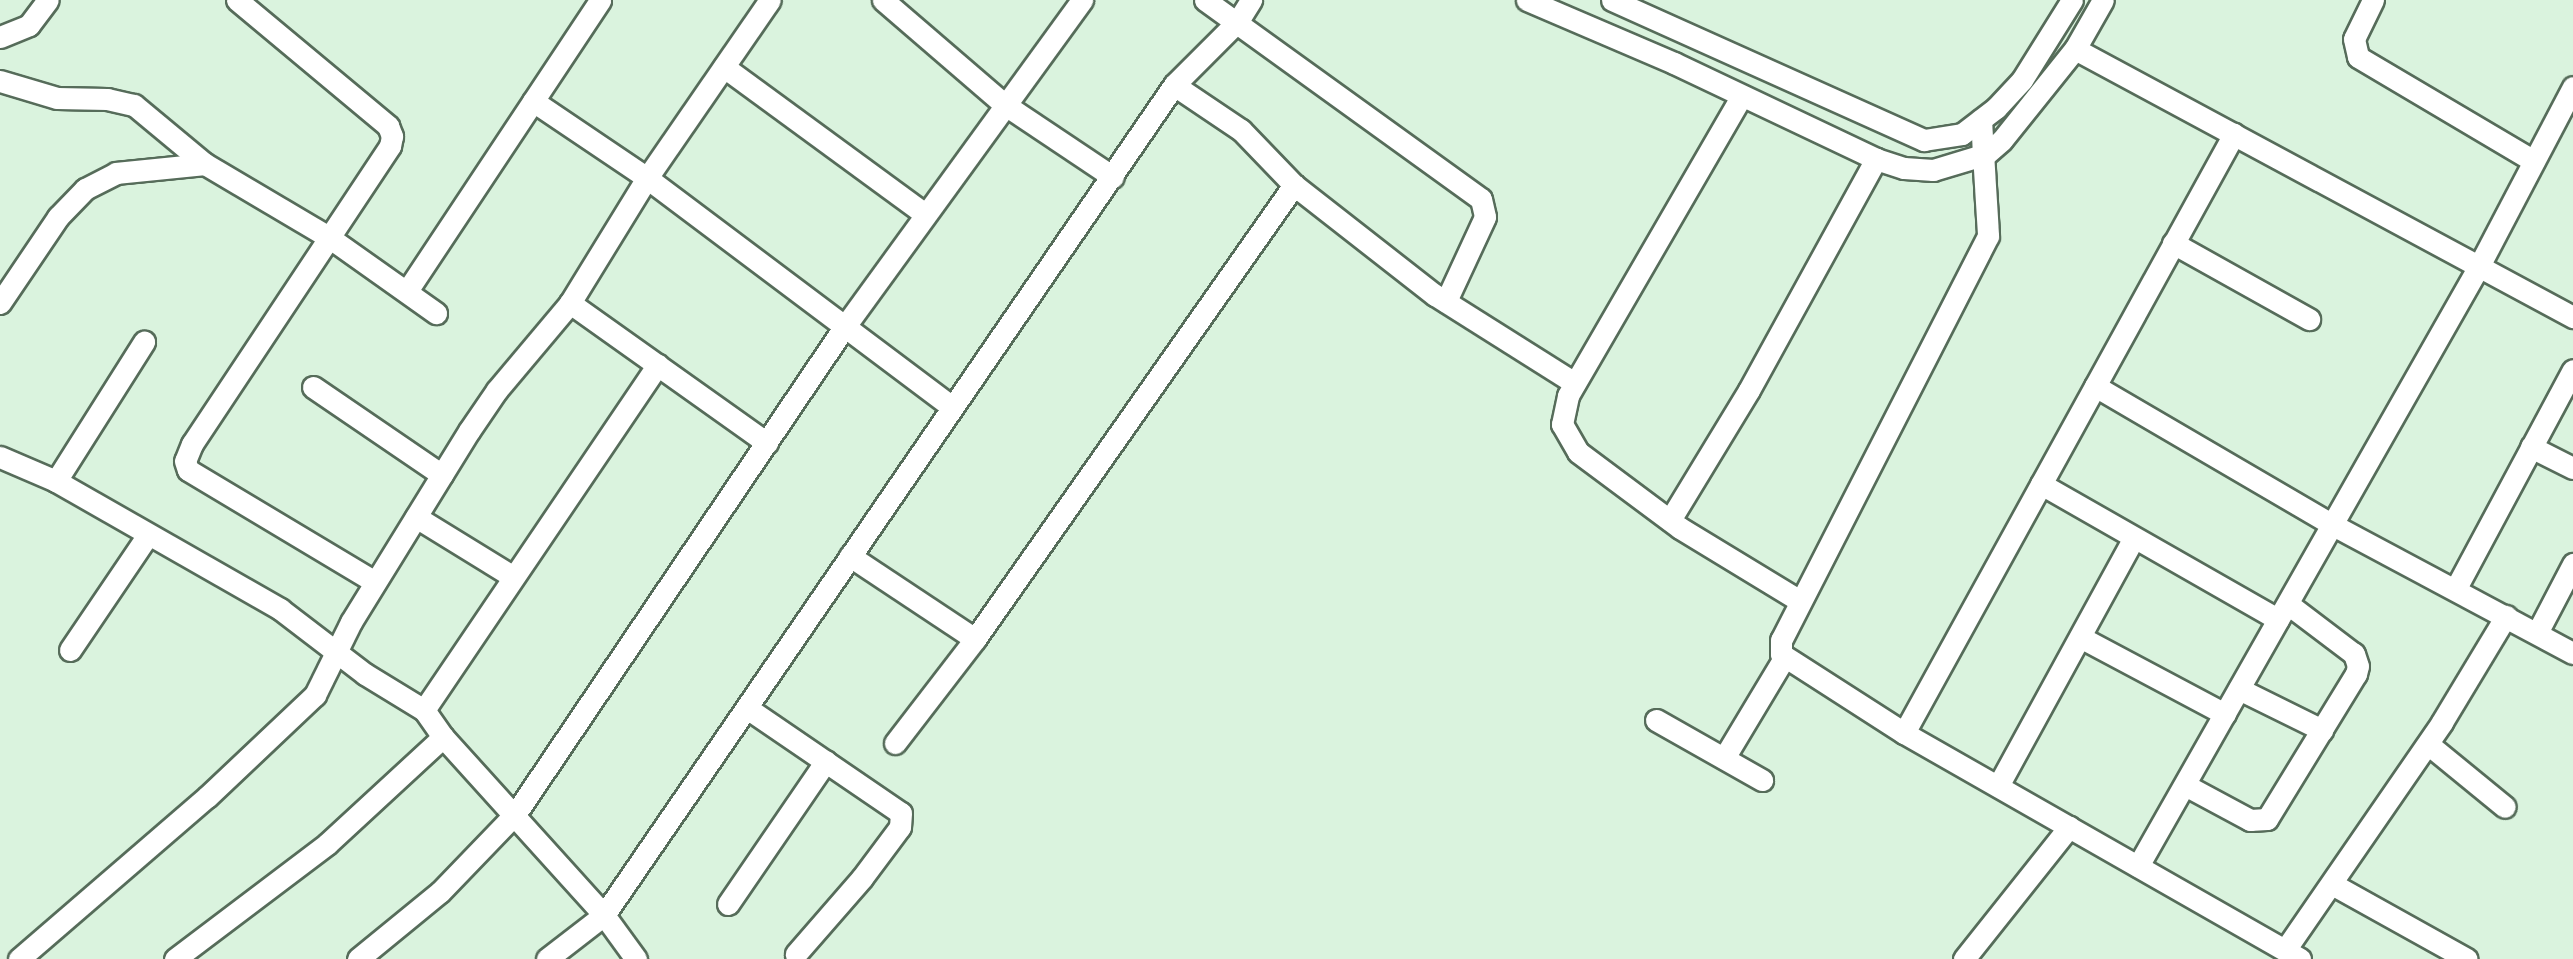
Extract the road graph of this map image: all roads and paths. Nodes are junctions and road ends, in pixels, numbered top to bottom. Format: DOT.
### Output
graph roads {
  1 [pos="48,0"];
  2 [pos="237,0"];
  3 [pos="600,0"];
  4 [pos="770,0"];
  5 [pos="883,0"];
  6 [pos="1082,0"];
  7 [pos="1205,0"];
  8 [pos="1251,0"];
  9 [pos="1527,0"];
  10 [pos="1612,0"];
  11 [pos="2072,0"];
  12 [pos="2103,0"];
  13 [pos="2373,0"];
  14 [pos="1238,21"];
  15 [pos="0,36"];
  16 [pos="2075,49"];
  17 [pos="724,67"];
  18 [pos="0,81"];
  19 [pos="1174,85"];
  20 [pos="2573,87"];
  21 [pos="1741,98"];
  22 [pos="533,102"];
  23 [pos="1004,104"];
  24 [pos="1981,120"];
  25 [pos="2234,134"];
  26 [pos="1986,154"];
  27 [pos="1876,159"];
  28 [pos="2534,161"];
  29 [pos="205,164"];
  30 [pos="1113,177"];
  31 [pos="648,178"];
  32 [pos="1294,185"];
  33 [pos="925,214"];
  34 [pos="330,238"];
  35 [pos="2174,243"];
  36 [pos="2479,266"];
  37 [pos="406,291"];
  38 [pos="1446,302"];
  39 [pos="0,303"];
  40 [pos="570,303"];
  41 [pos="436,313"];
  42 [pos="2573,317"];
  43 [pos="2309,319"];
  44 [pos="843,329"];
  45 [pos="144,342"];
  46 [pos="658,365"];
  47 [pos="2573,370"];
  48 [pos="1575,383"];
  49 [pos="2095,386"];
  50 [pos="313,387"];
  51 [pos="952,407"];
  52 [pos="767,443"];
  53 [pos="2531,447"];
  54 [pos="0,458"];
  55 [pos="2573,468"];
  56 [pos="442,475"];
  57 [pos="56,481"];
  58 [pos="2041,484"];
  59 [pos="416,517"];
  60 [pos="1670,520"];
  61 [pos="2331,524"];
  62 [pos="148,535"];
  63 [pos="2133,539"];
  64 [pos="850,556"];
  65 [pos="2573,564"];
  66 [pos="512,576"];
  67 [pos="375,582"];
  68 [pos="2456,588"];
  69 [pos="1800,601"];
  70 [pos="2283,611"];
  71 [pos="2506,616"];
  72 [pos="2537,633"];
  73 [pos="2080,637"];
  74 [pos="975,639"];
  75 [pos="70,650"];
  76 [pos="338,652"];
  77 [pos="2573,653"];
  78 [pos="1784,657"];
  79 [pos="2239,689"];
  80 [pos="747,708"];
  81 [pos="424,710"];
  82 [pos="2225,714"];
  83 [pos="1656,720"];
  84 [pos="2322,730"];
  85 [pos="1904,733"];
  86 [pos="443,737"];
  87 [pos="895,743"];
  88 [pos="2428,744"];
  89 [pos="1724,758"];
  90 [pos="826,761"];
  91 [pos="1762,780"];
  92 [pos="2185,784"];
  93 [pos="1998,786"];
  94 [pos="2505,807"];
  95 [pos="516,813"];
  96 [pos="2068,826"];
  97 [pos="2138,866"];
  98 [pos="2332,884"];
  99 [pos="728,904"];
  100 [pos="604,915"];
  101 [pos="796,954"];
  102 [pos="2292,955"];
  103 [pos="19,959"];
  104 [pos="175,959"];
  105 [pos="358,959"];
  106 [pos="547,959"];
  107 [pos="636,959"];
  108 [pos="1964,959"];
  109 [pos="2467,959"];
  1 -- 15 [label="street"];
  2 -- 34 [label="street"];
  3 -- 22 [label="street"];
  4 -- 17 [label="street"];
  5 -- 23 [label="street"];
  6 -- 23 [label="street"];
  7 -- 14 [label="street"];
  8 -- 14 [label="street"];
  9 -- 21 [label="street"];
  10 -- 24 [label="street"];
  11 -- 24 [label="street"];
  12 -- 16 [label="street"];
  13 -- 28 [label="street"];
  14 -- 19 [label="street"];
  14 -- 38 [label="street"];
  16 -- 25 [label="street"];
  16 -- 26 [label="street"];
  17 -- 31 [label="street"];
  17 -- 33 [label="street"];
  18 -- 29 [label="street"];
  19 -- 30 [label="street"];
  19 -- 32 [label="street"];
  20 -- 28 [label="street"];
  21 -- 27 [label="street"];
  21 -- 48 [label="street"];
  22 -- 31 [label="street"];
  22 -- 37 [label="street"];
  23 -- 30 [label="street"];
  23 -- 33 [label="street"];
  24 -- 26 [label="street"];
  25 -- 35 [label="street"];
  25 -- 36 [label="street"];
  26 -- 27 [label="street"];
  26 -- 69 [label="street"];
  27 -- 60 [label="street"];
  28 -- 36 [label="street"];
  29 -- 34 [label="street"];
  29 -- 39 [label="street"];
  30 -- 51 [label="street"];
  31 -- 40 [label="street"];
  31 -- 44 [label="street"];
  32 -- 38 [label="street"];
  32 -- 74 [label="street"];
  33 -- 44 [label="street"];
  34 -- 37 [label="street"];
  34 -- 67 [label="street"];
  35 -- 43 [label="street"];
  35 -- 49 [label="street"];
  36 -- 42 [label="street"];
  36 -- 61 [label="street"];
  37 -- 41 [label="street"];
  38 -- 48 [label="street"];
  40 -- 46 [label="street"];
  40 -- 56 [label="street"];
  44 -- 51 [label="street"];
  44 -- 52 [label="street"];
  45 -- 57 [label="street"];
  46 -- 52 [label="street"];
  46 -- 66 [label="street"];
  47 -- 53 [label="street"];
  48 -- 60 [label="street"];
  49 -- 58 [label="street"];
  49 -- 61 [label="street"];
  50 -- 56 [label="street"];
  51 -- 64 [label="street"];
  52 -- 95 [label="street"];
  53 -- 55 [label="street"];
  53 -- 68 [label="street"];
  54 -- 57 [label="street"];
  56 -- 59 [label="street"];
  57 -- 62 [label="street"];
  58 -- 63 [label="street"];
  58 -- 85 [label="street"];
  59 -- 66 [label="street"];
  59 -- 67 [label="street"];
  60 -- 69 [label="street"];
  61 -- 68 [label="street"];
  61 -- 70 [label="street"];
  62 -- 75 [label="street"];
  62 -- 76 [label="street"];
  63 -- 70 [label="street"];
  63 -- 73 [label="street"];
  64 -- 74 [label="street"];
  64 -- 80 [label="street"];
  65 -- 72 [label="street"];
  66 -- 81 [label="street"];
  67 -- 76 [label="street"];
  68 -- 71 [label="street"];
  69 -- 78 [label="street"];
  70 -- 79 [label="street"];
  70 -- 84 [label="street"];
  71 -- 72 [label="street"];
  71 -- 88 [label="street"];
  72 -- 77 [label="street"];
  73 -- 82 [label="street"];
  73 -- 93 [label="street"];
  74 -- 87 [label="street"];
  76 -- 81 [label="street"];
  76 -- 103 [label="street"];
  78 -- 85 [label="street"];
  78 -- 89 [label="street"];
  79 -- 82 [label="street"];
  79 -- 84 [label="street"];
  80 -- 90 [label="street"];
  80 -- 100 [label="street"];
  81 -- 86 [label="street"];
  82 -- 92 [label="street"];
  83 -- 89 [label="street"];
  84 -- 92 [label="street"];
  85 -- 93 [label="street"];
  86 -- 95 [label="street"];
  86 -- 104 [label="street"];
  88 -- 94 [label="street"];
  88 -- 98 [label="street"];
  89 -- 91 [label="street"];
  90 -- 99 [label="street"];
  90 -- 101 [label="street"];
  92 -- 97 [label="street"];
  93 -- 96 [label="street"];
  95 -- 100 [label="street"];
  95 -- 105 [label="street"];
  96 -- 97 [label="street"];
  96 -- 108 [label="street"];
  97 -- 102 [label="street"];
  98 -- 102 [label="street"];
  98 -- 109 [label="street"];
  100 -- 106 [label="street"];
  100 -- 107 [label="street"];
}
